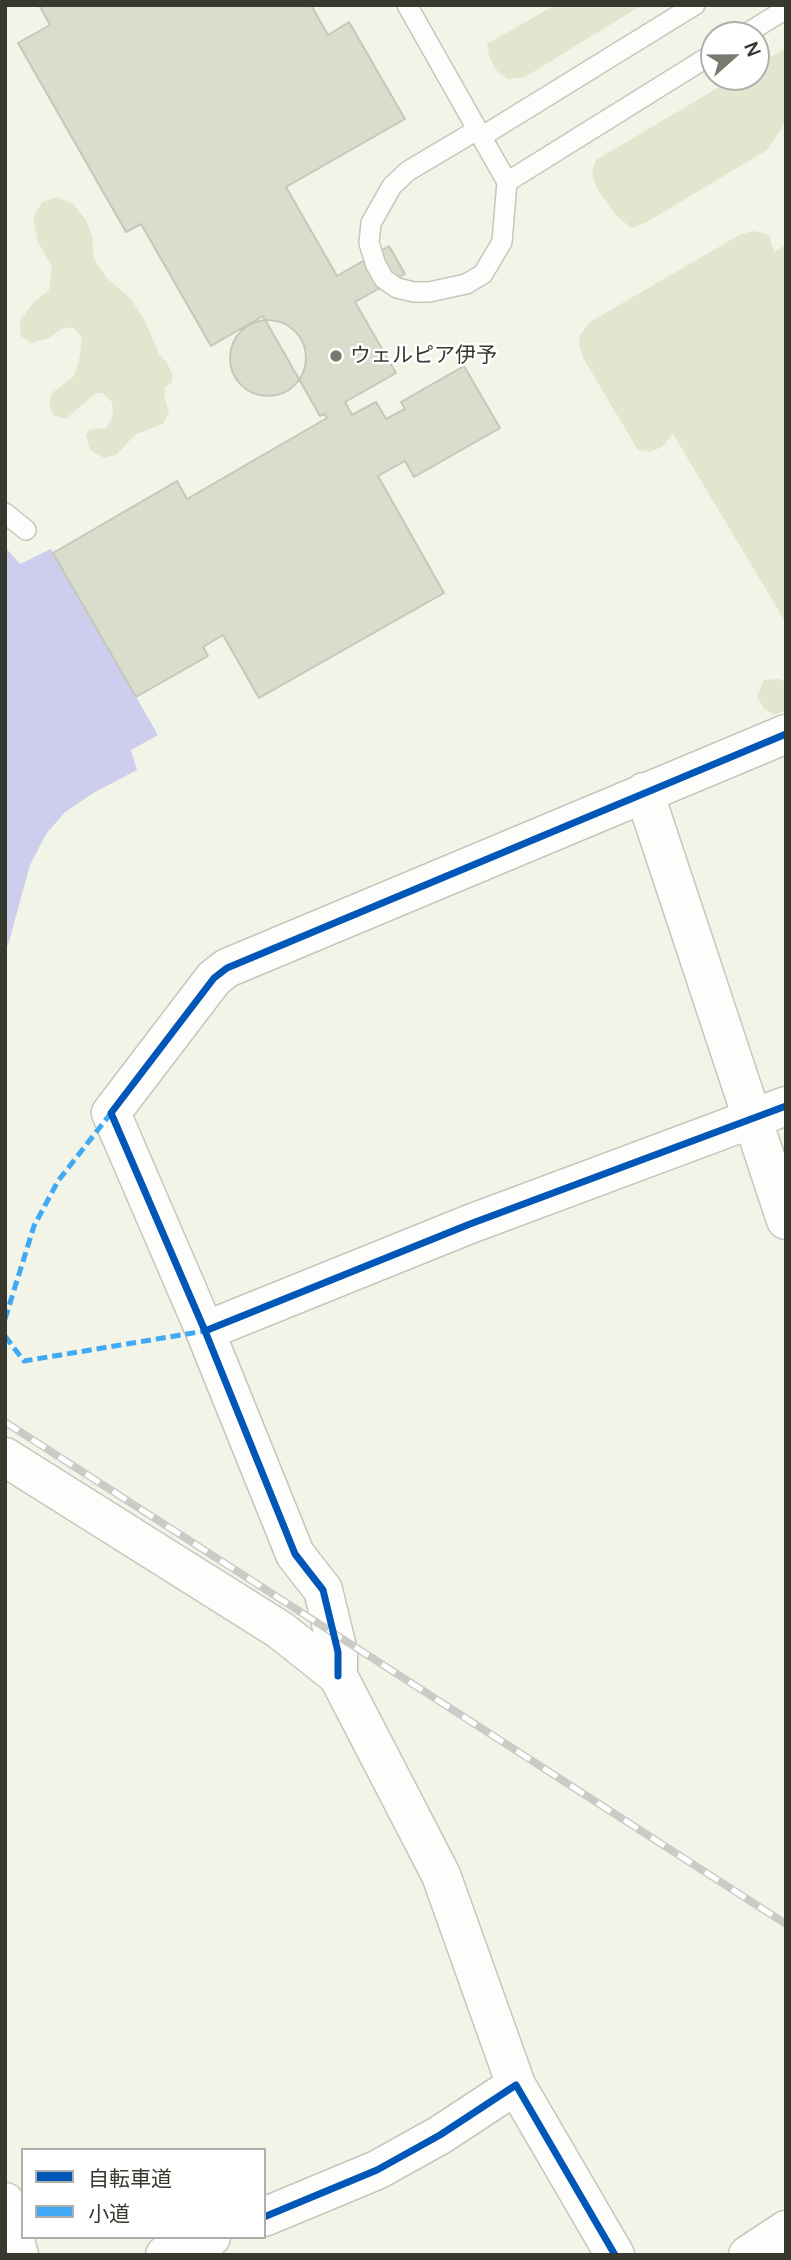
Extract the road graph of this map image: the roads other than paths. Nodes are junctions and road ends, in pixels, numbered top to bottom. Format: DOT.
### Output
graph roads {
  1 [pos="407,5"];
  2 [pos="695,5"];
  3 [pos="786,9"];
  4 [pos="767,21"];
  5 [pos="700,62"];
  6 [pos="479,134"];
  7 [pos="507,182"];
  8 [pos="5,513"];
  9 [pos="26,530"];
  10 [pos="786,734"];
  11 [pos="644,792"];
  12 [pos="769,1113"];
  13 [pos="786,1220"];
  14 [pos="205,1331"];
  15 [pos="5,1457"];
  16 [pos="338,1676"];
  17 [pos="516,2085"];
  18 [pos="5,2202"];
  19 [pos="266,2216"];
  20 [pos="786,2230"];
  21 [pos="206,2239"];
  22 [pos="19,2255"];
  23 [pos="165,2255"];
  24 [pos="615,2255"];
  25 [pos="748,2255"];
  1 -- 6 [label="lane"];
  2 -- 6 [label="lane"];
  3 -- 4 [label="lane"];
  5 -- 7 [label="lane"];
  6 -- 7 [label="lane"];
  6 -- 7 [label="lane"];
  8 -- 9 [label="lane"];
  10 -- 11 [label="street"];
  11 -- 12 [label="street"];
  11 -- 14 [label="street"];
  12 -- 13 [label="street"];
  12 -- 14 [label="street"];
  14 -- 16 [label="street"];
  15 -- 16 [label="street"];
  16 -- 17 [label="street"];
  17 -- 19 [label="street"];
  17 -- 24 [label="street"];
  18 -- 22 [label="street"];
  20 -- 25 [label="street"];
  21 -- 23 [label="street"];
}
